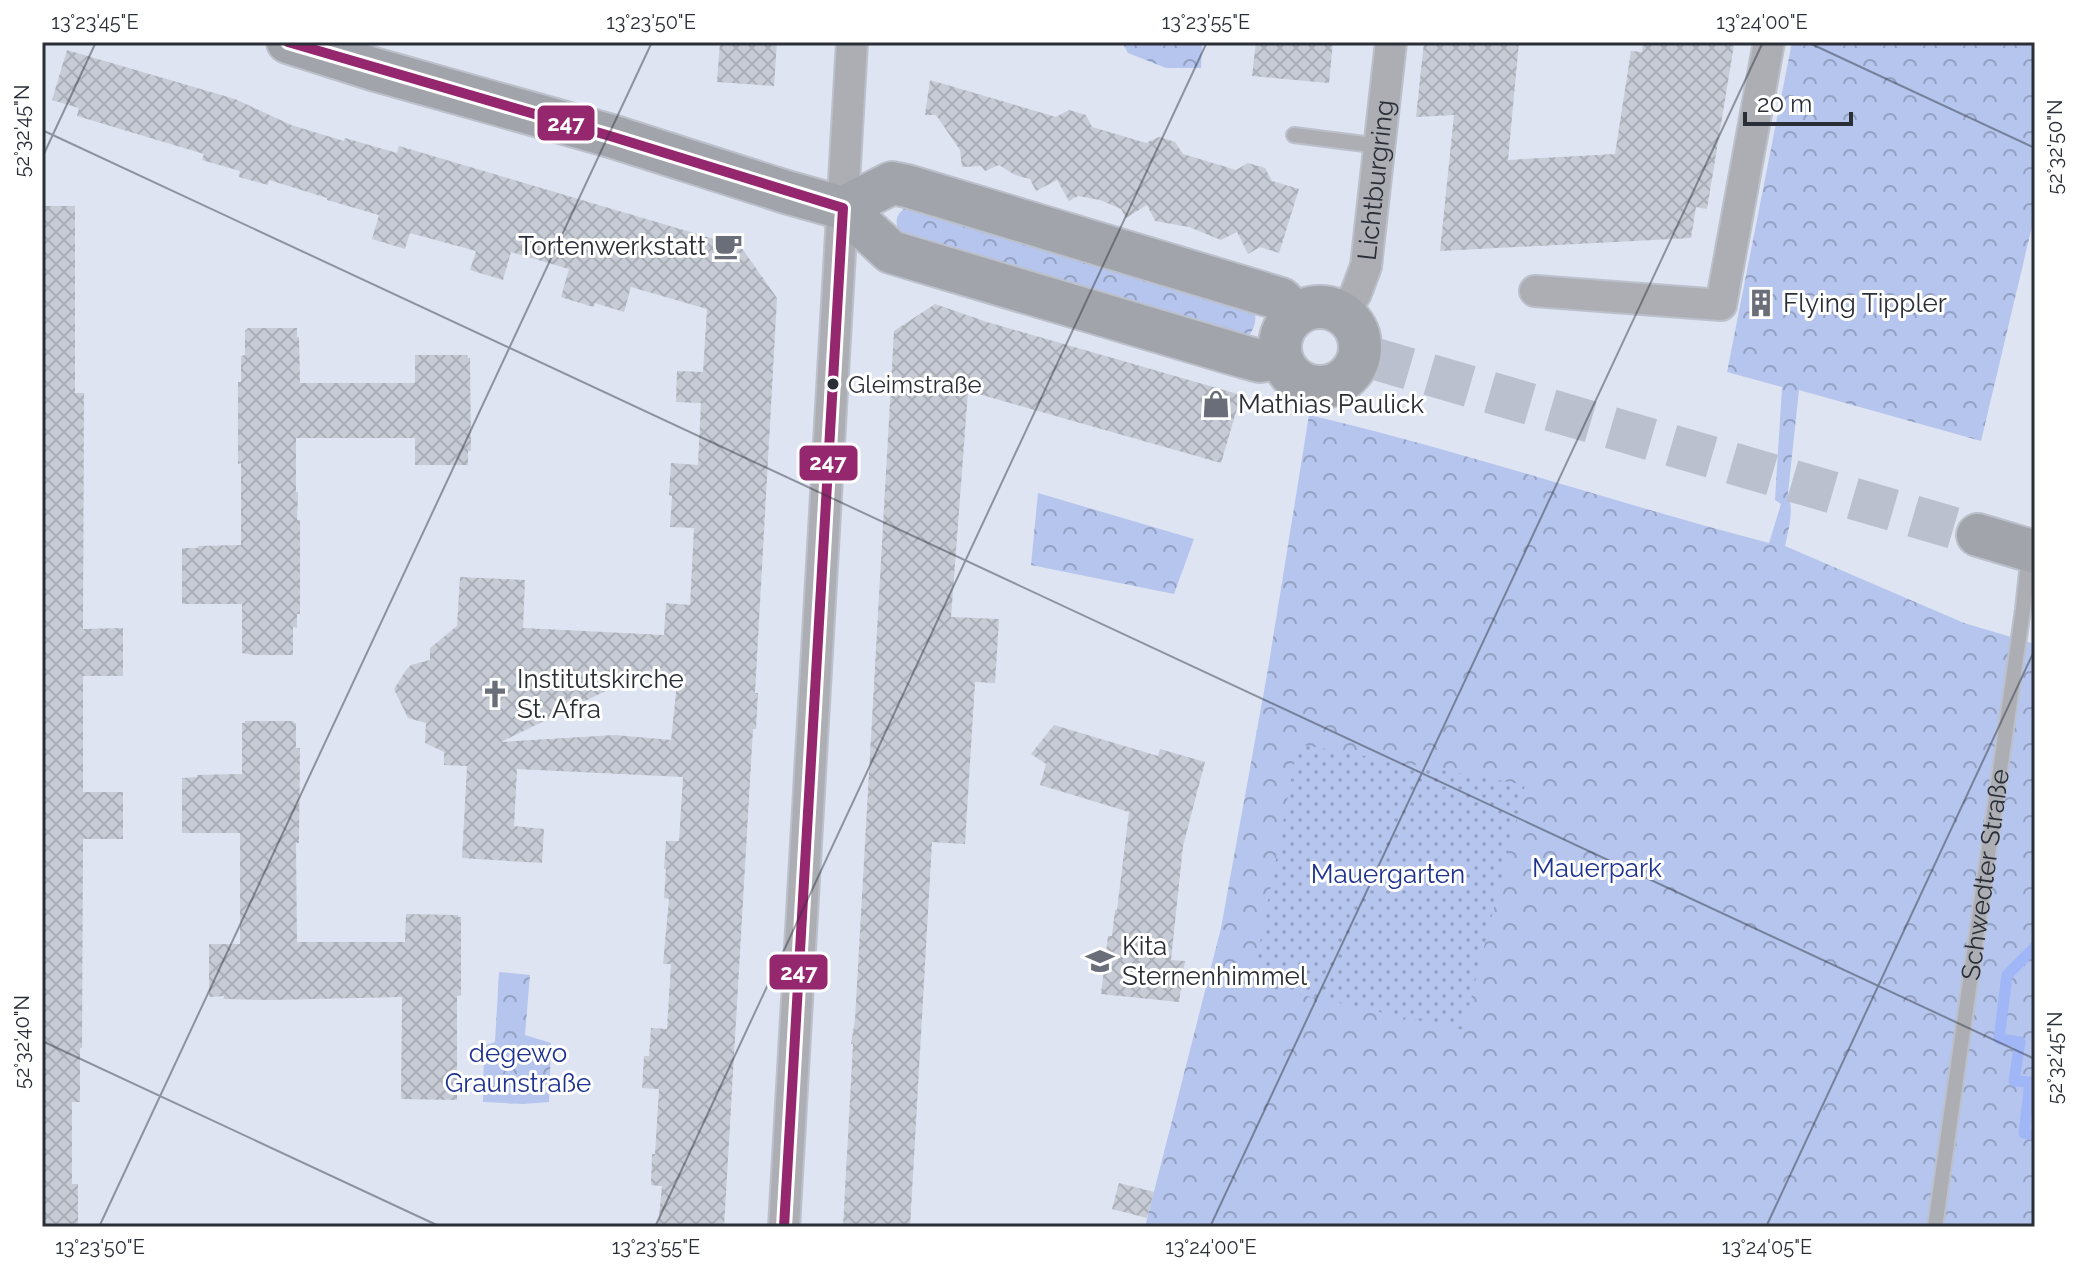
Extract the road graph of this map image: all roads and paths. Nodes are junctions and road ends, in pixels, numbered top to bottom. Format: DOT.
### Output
graph roads {
  1 [pos="288,42"];
  2 [pos="852,42"];
  3 [pos="1391,42"];
  4 [pos="1769,42"];
  5 [pos="1294,135"];
  6 [pos="1380,146"];
  7 [pos="843,208"];
  8 [pos="1535,291"];
  9 [pos="1295,314"];
  10 [pos="1343,314"];
  11 [pos="1280,357"];
  12 [pos="1978,535"];
  13 [pos="2033,542"];
  14 [pos="784,1227"];
  15 [pos="1935,1227"];
  1 -- 7 [label="street"];
  2 -- 7 [label="street"];
  3 -- 6 [label="street, Lichtburgring"];
  4 -- 8 [label="street"];
  5 -- 6 [label="lane"];
  6 -- 10 [label="street, Lichtburgring"];
  7 -- 9 [label="street"];
  7 -- 11 [label="street"];
  7 -- 14 [label="street"];
  9 -- 10 [label="street"];
  9 -- 11 [label="street"];
  10 -- 11 [label="street"];
  12 -- 13 [label="street"];
  13 -- 15 [label="lane, Schwedter Straße"];
}
